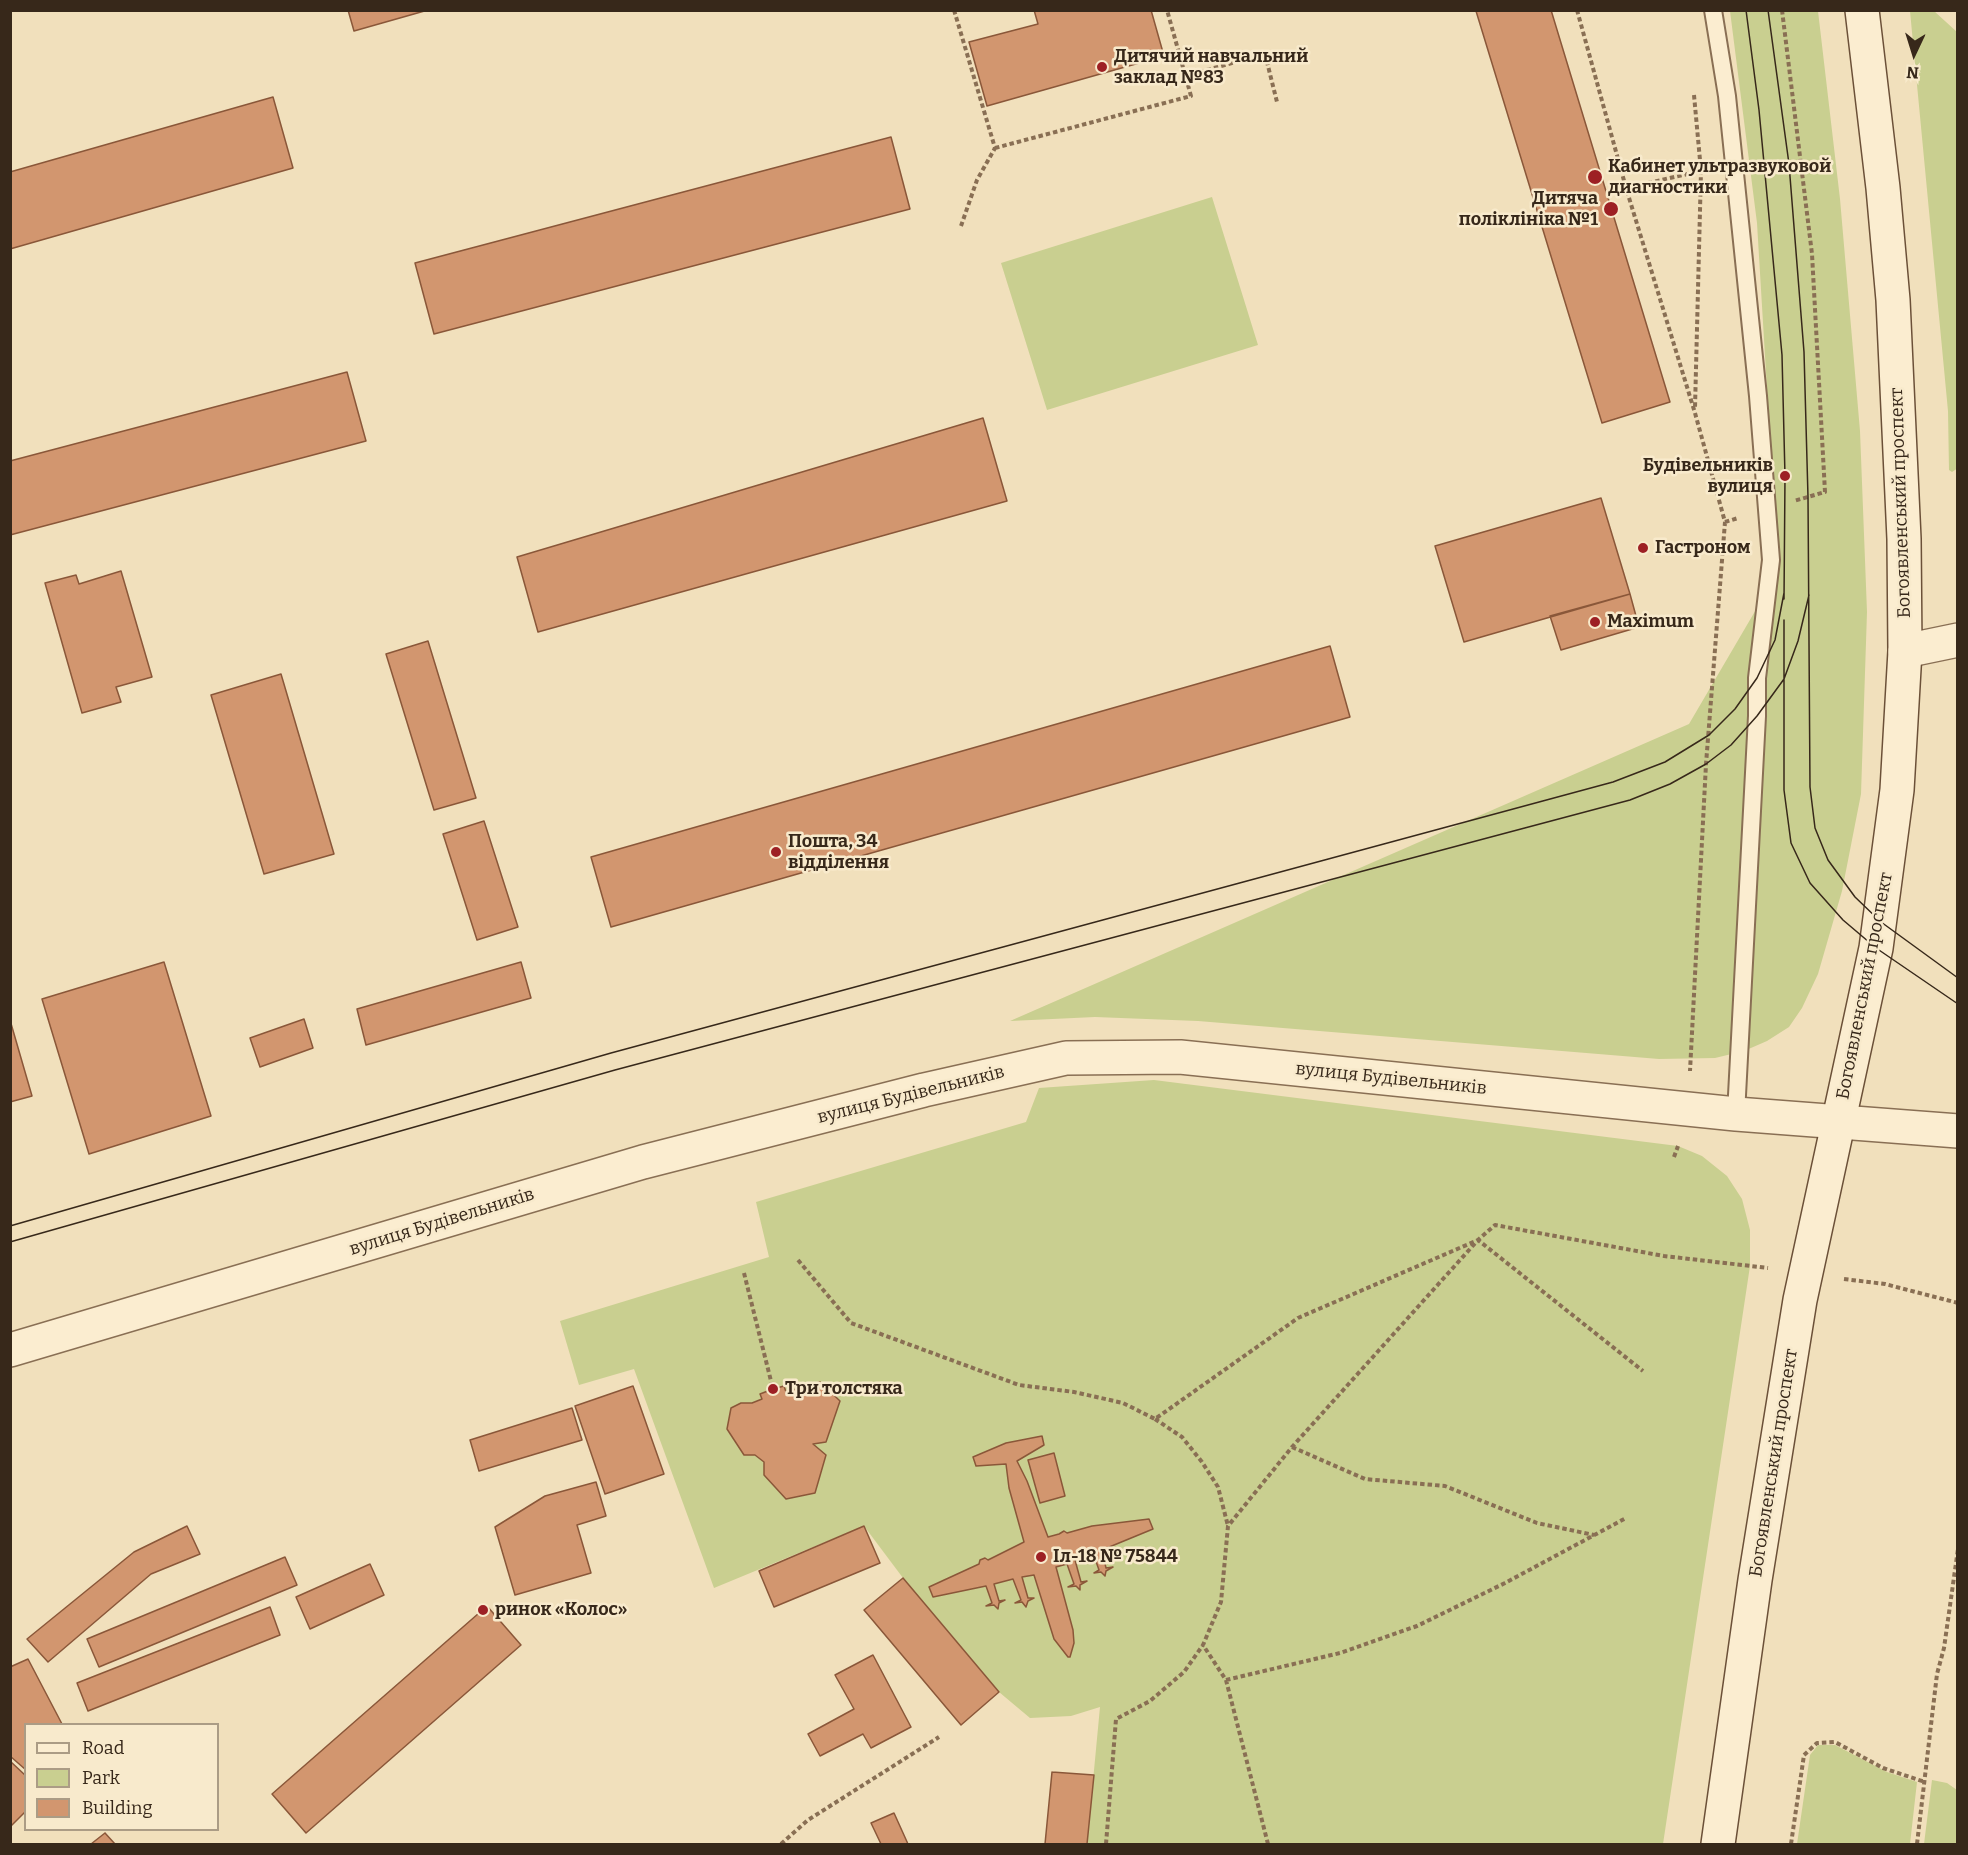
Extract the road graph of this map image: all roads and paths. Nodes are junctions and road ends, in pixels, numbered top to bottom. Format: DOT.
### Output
graph roads {
  1 [pos="954,10"];
  2 [pos="1167,10"];
  3 [pos="1577,10"];
  4 [pos="1713,10"];
  5 [pos="1782,10"];
  6 [pos="1862,10"];
  7 [pos="1185,76"];
  8 [pos="1693,84"];
  9 [pos="1277,102"];
  10 [pos="995,148"];
  11 [pos="1701,171"];
  12 [pos="1626,188"];
  13 [pos="961,226"];
  14 [pos="1695,413"];
  15 [pos="1767,510"];
  16 [pos="1725,522"];
  17 [pos="1958,640"];
  18 [pos="1905,651"];
  19 [pos="1685,1108"];
  20 [pos="1736,1114"];
  21 [pos="1839,1121"];
  22 [pos="1958,1131"];
  23 [pos="1674,1157"];
  24 [pos="1478,1240"];
  25 [pos="798,1260"];
  26 [pos="1750,1266"];
  27 [pos="744,1274"];
  28 [pos="1885,1284"];
  29 [pos="1958,1303"];
  30 [pos="10,1350"];
  31 [pos="1643,1371"];
  32 [pos="773,1389"];
  33 [pos="1155,1419"];
  34 [pos="1292,1448"];
  35 [pos="1626,1518"];
  36 [pos="1228,1526"];
  37 [pos="1595,1535"];
  38 [pos="1958,1549"];
  39 [pos="1203,1645"];
  40 [pos="1226,1680"];
  41 [pos="939,1737"];
  42 [pos="1925,1782"];
  43 [pos="781,1845"];
  44 [pos="1106,1845"];
  45 [pos="1268,1845"];
  46 [pos="1718,1845"];
  47 [pos="1791,1845"];
  48 [pos="1917,1845"];
  1 -- 10 [label="path"];
  2 -- 7 [label="path"];
  3 -- 12 [label="path"];
  4 -- 15 [label="lane"];
  5 -- 15 [label="path"];
  6 -- 18 [label="street, Богоявленський проспект"];
  7 -- 9 [label="path"];
  7 -- 10 [label="path"];
  8 -- 11 [label="path"];
  10 -- 13 [label="path"];
  11 -- 12 [label="path"];
  11 -- 14 [label="path"];
  12 -- 14 [label="path"];
  14 -- 16 [label="path"];
  15 -- 16 [label="path"];
  15 -- 20 [label="lane"];
  16 -- 19 [label="path"];
  17 -- 18 [label="street"];
  18 -- 21 [label="street, Богоявленський проспект"];
  19 -- 20 [label="street, вулиця Будівельників"];
  19 -- 23 [label="path"];
  19 -- 30 [label="street, вулиця Будівельників"];
  20 -- 21 [label="street, вулиця Будівельників"];
  21 -- 22 [label="street, вулиця Будівельників"];
  21 -- 46 [label="street, Богоявленський проспект"];
  24 -- 26 [label="path"];
  24 -- 31 [label="path"];
  24 -- 33 [label="path"];
  24 -- 34 [label="path"];
  25 -- 33 [label="path"];
  27 -- 32 [label="path"];
  28 -- 29 [label="path"];
  33 -- 36 [label="path"];
  34 -- 36 [label="path"];
  34 -- 37 [label="path"];
  35 -- 37 [label="path"];
  36 -- 39 [label="path"];
  37 -- 40 [label="path"];
  38 -- 42 [label="path"];
  39 -- 40 [label="path"];
  39 -- 44 [label="path"];
  40 -- 45 [label="path"];
  41 -- 43 [label="path"];
  42 -- 47 [label="path"];
  42 -- 48 [label="path"];
}
